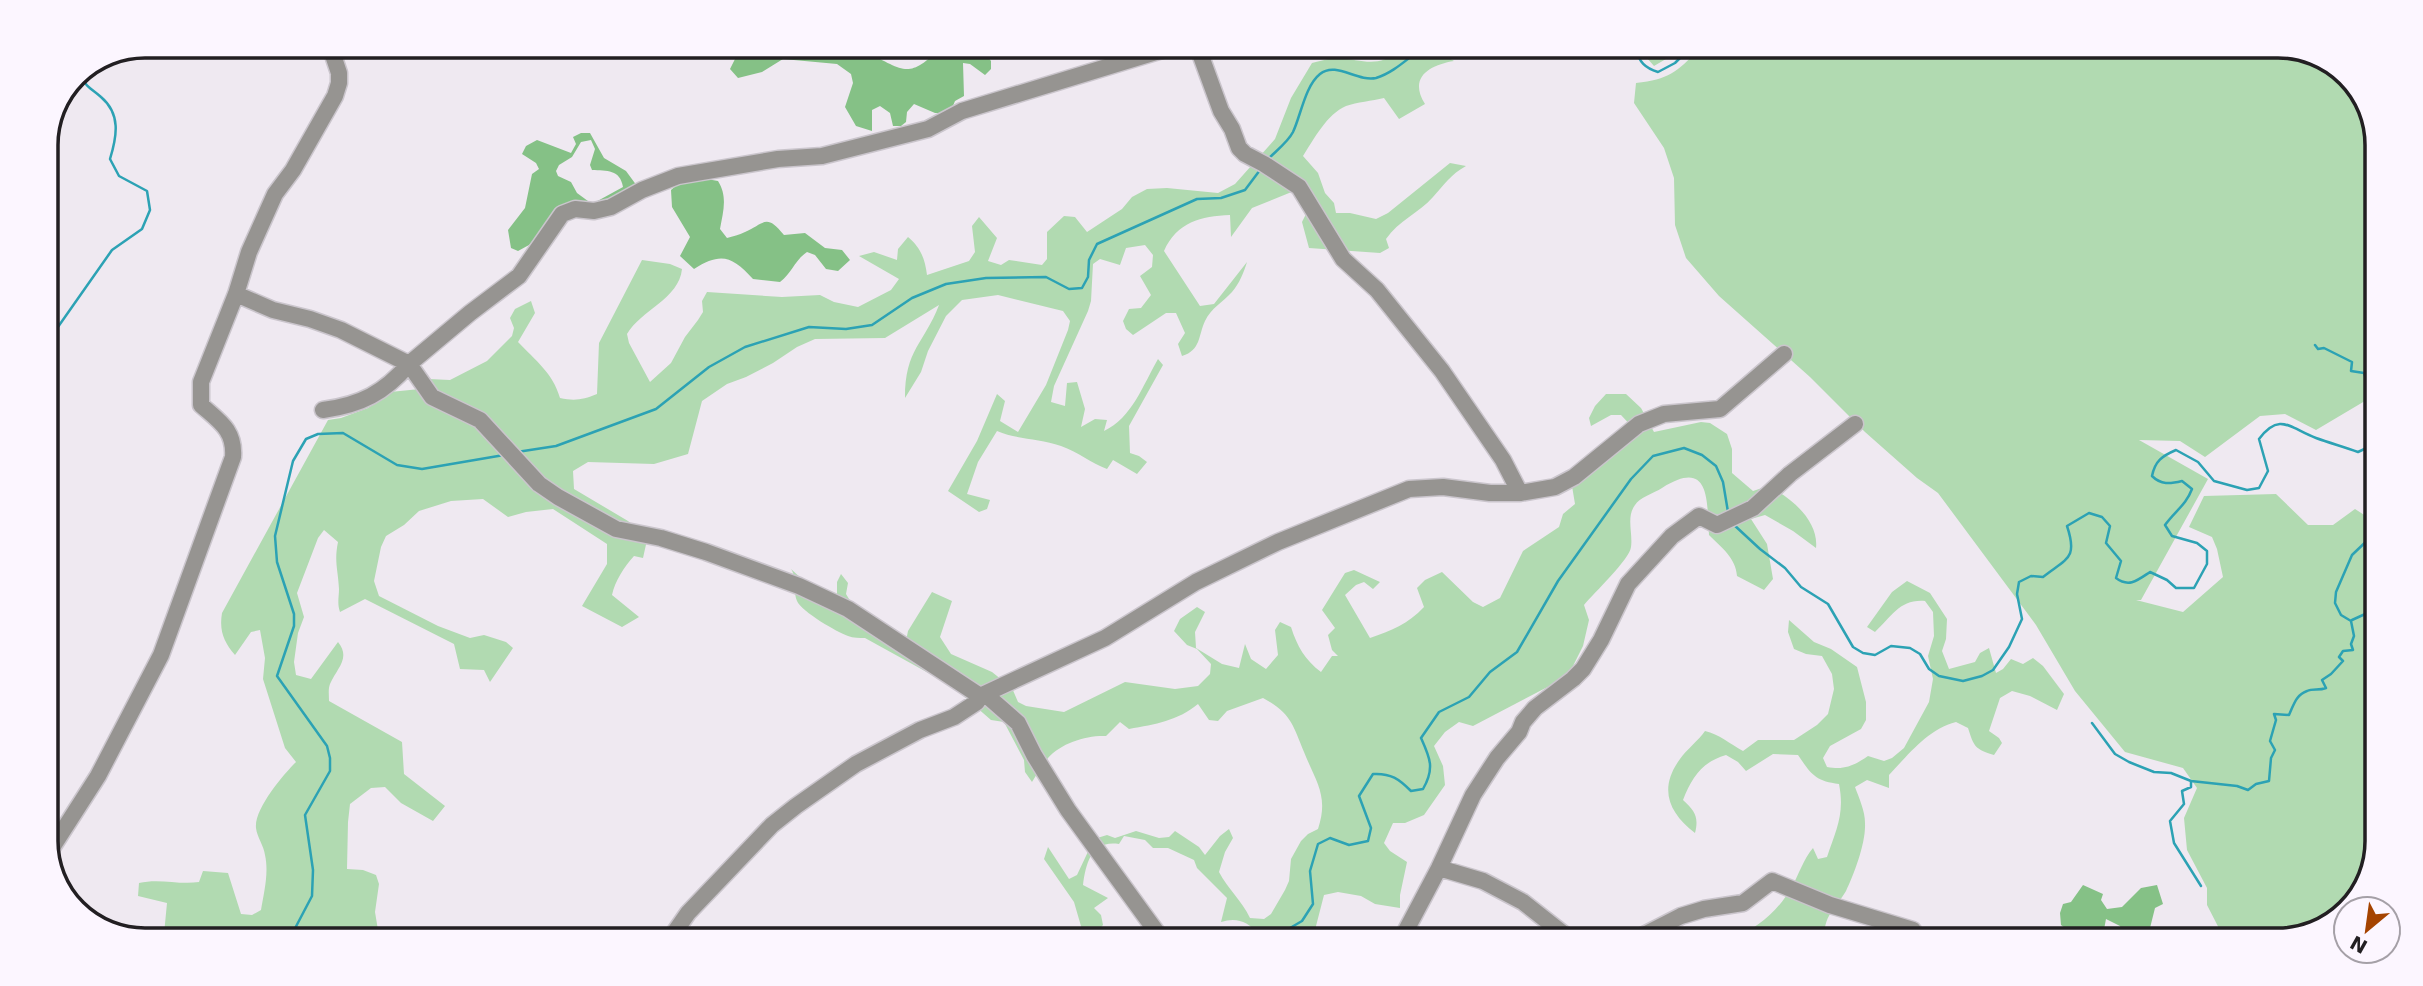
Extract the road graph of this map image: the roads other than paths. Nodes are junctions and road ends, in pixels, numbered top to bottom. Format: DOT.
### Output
graph roads {
  1 [pos="335,58"];
  2 [pos="1136,58"];
  3 [pos="1202,58"];
  4 [pos="236,294"];
  5 [pos="1784,354"];
  6 [pos="410,363"];
  7 [pos="323,411"];
  8 [pos="1855,424"];
  9 [pos="1520,493"];
  10 [pos="982,695"];
  11 [pos="58,838"];
  12 [pos="1439,868"];
  13 [pos="678,928"];
  14 [pos="1154,928"];
  15 [pos="1407,928"];
  16 [pos="1556,928"];
  17 [pos="1658,928"];
  18 [pos="1906,928"];
  1 -- 4 [label="street"];
  2 -- 6 [label="street"];
  3 -- 9 [label="street"];
  4 -- 6 [label="street"];
  4 -- 11 [label="street"];
  5 -- 9 [label="street"];
  6 -- 7 [label="street"];
  6 -- 10 [label="street"];
  8 -- 12 [label="street"];
  9 -- 10 [label="street"];
  10 -- 13 [label="street"];
  10 -- 14 [label="street"];
  12 -- 15 [label="street"];
  12 -- 16 [label="street"];
  17 -- 18 [label="street"];
}
